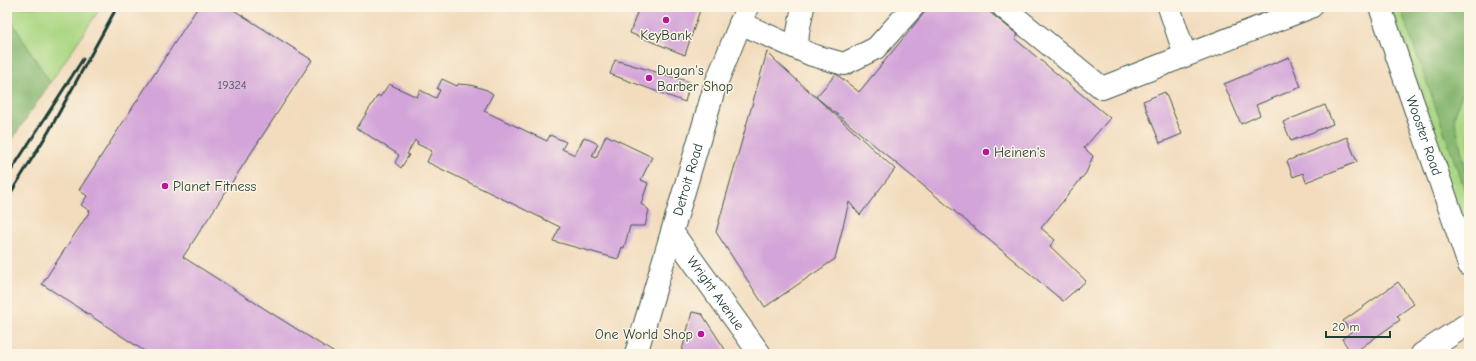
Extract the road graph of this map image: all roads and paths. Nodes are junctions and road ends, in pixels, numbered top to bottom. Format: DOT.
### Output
graph roads {
  1 [pos="803,7"];
  2 [pos="913,7"];
  3 [pos="1003,7"];
  4 [pos="1169,7"];
  5 [pos="1310,7"];
  6 [pos="1380,7"];
  7 [pos="743,15"];
  8 [pos="797,48"];
  9 [pos="1185,55"];
  10 [pos="672,232"];
  11 [pos="1469,265"];
  12 [pos="1469,323"];
  13 [pos="636,354"];
  14 [pos="760,354"];
  15 [pos="1422,354"];
  1 -- 8 [label="main road"];
  2 -- 8 [label="main road"];
  3 -- 9 [label="main road"];
  4 -- 9 [label="main road"];
  5 -- 9 [label="main road"];
  6 -- 11 [label="main road, Wooster Road"];
  7 -- 8 [label="main road"];
  7 -- 10 [label="main road, Detroit Road"];
  10 -- 13 [label="main road, Detroit Road"];
  10 -- 14 [label="main road, Wright Avenue"];
  12 -- 15 [label="main road"];
}
